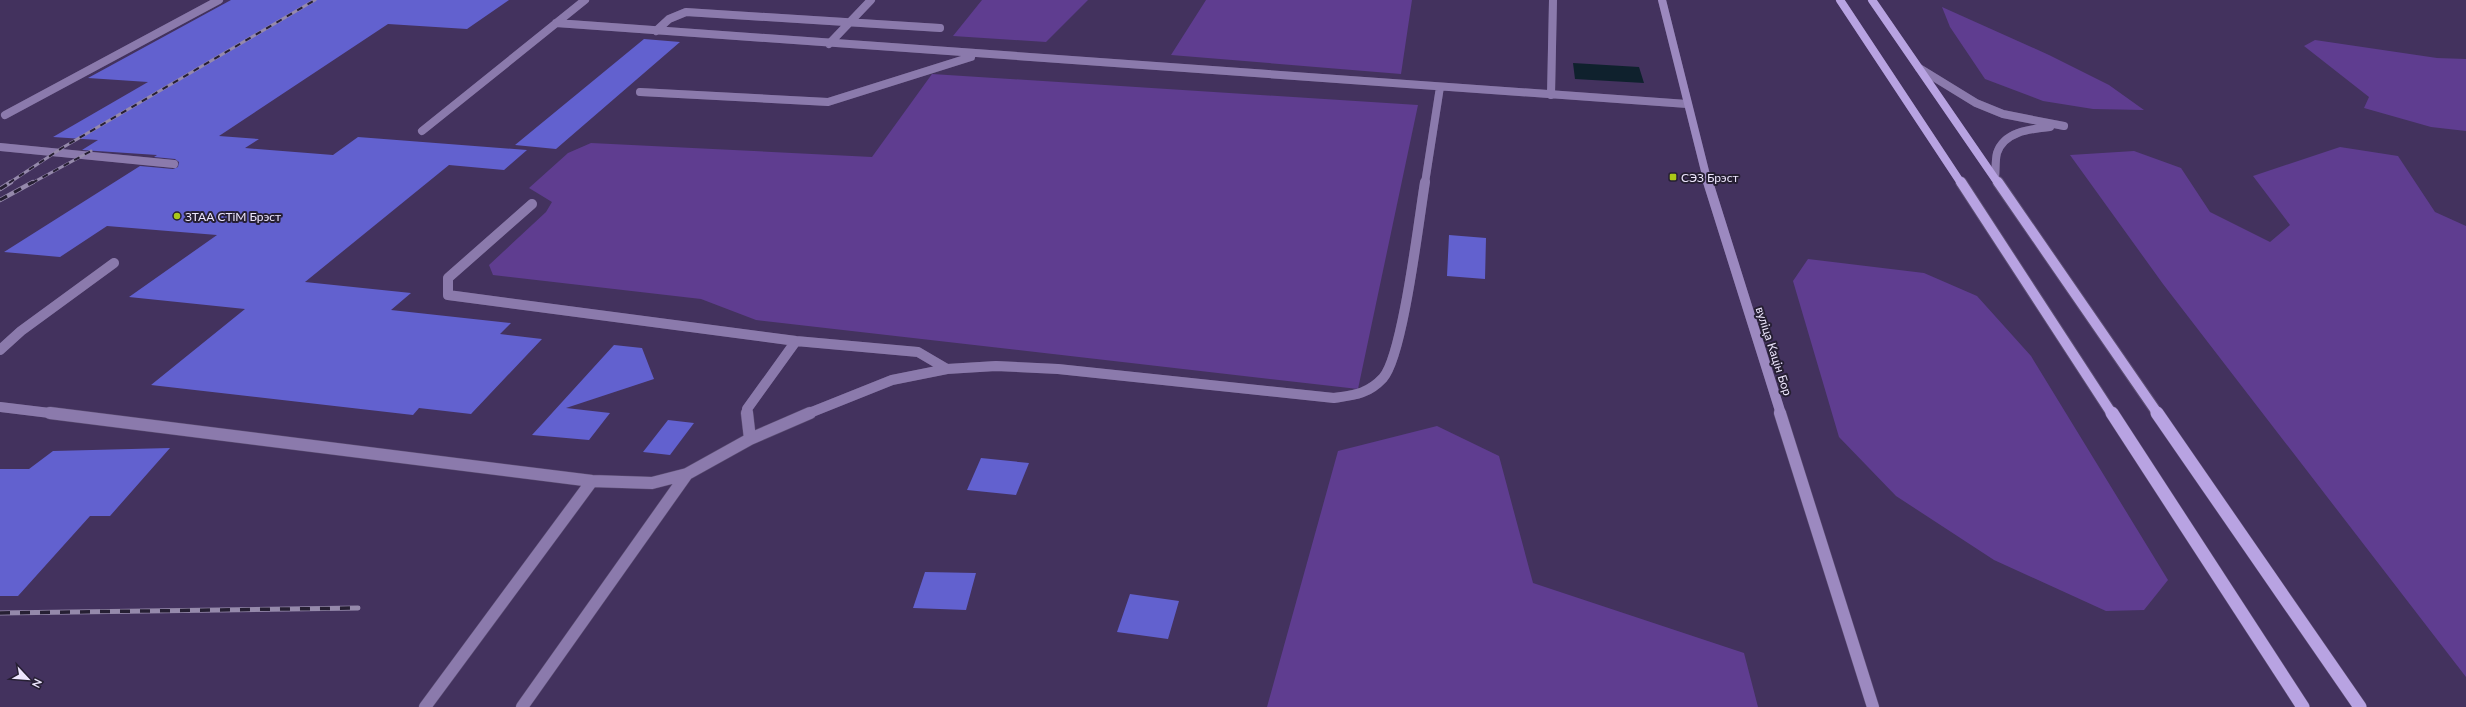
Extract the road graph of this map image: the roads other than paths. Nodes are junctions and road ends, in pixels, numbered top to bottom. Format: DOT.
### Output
graph roads {
  1 [pos="219,0"];
  2 [pos="585,0"];
  3 [pos="870,0"];
  4 [pos="1553,0"];
  5 [pos="1662,0"];
  6 [pos="1840,0"];
  7 [pos="1872,0"];
  8 [pos="850,22"];
  9 [pos="556,23"];
  10 [pos="940,28"];
  11 [pos="656,31"];
  12 [pos="829,44"];
  13 [pos="978,55"];
  14 [pos="1919,68"];
  15 [pos="1440,87"];
  16 [pos="640,92"];
  17 [pos="1552,95"];
  18 [pos="1687,104"];
  19 [pos="5,116"];
  20 [pos="422,131"];
  21 [pos="0,147"];
  22 [pos="174,164"];
  23 [pos="1995,178"];
  24 [pos="532,204"];
  25 [pos="114,263"];
  26 [pos="796,341"];
  27 [pos="0,350"];
  28 [pos="947,369"];
  29 [pos="0,407"];
  30 [pos="750,439"];
  31 [pos="687,474"];
  32 [pos="592,481"];
  33 [pos="425,707"];
  34 [pos="522,707"];
  35 [pos="1873,707"];
  36 [pos="2303,707"];
  37 [pos="2360,707"];
  1 -- 19 [label="street"];
  2 -- 9 [label="street"];
  3 -- 8 [label="street"];
  4 -- 17 [label="street"];
  5 -- 18 [label="main road, вуліца Кацін Бор"];
  6 -- 36 [label="highway"];
  7 -- 14 [label="highway"];
  8 -- 10 [label="street"];
  8 -- 11 [label="street"];
  8 -- 12 [label="street"];
  9 -- 11 [label="street"];
  9 -- 20 [label="street"];
  11 -- 12 [label="street"];
  12 -- 13 [label="street"];
  13 -- 15 [label="street"];
  13 -- 16 [label="street"];
  14 -- 23 [label="highway"];
  14 -- 23 [label="street"];
  15 -- 17 [label="street"];
  15 -- 28 [label="street"];
  17 -- 18 [label="street"];
  18 -- 35 [label="main road, вуліца Кацін Бор"];
  21 -- 22 [label="street"];
  23 -- 37 [label="highway"];
  24 -- 26 [label="street"];
  25 -- 27 [label="street"];
  26 -- 28 [label="street"];
  26 -- 30 [label="street"];
  28 -- 30 [label="street"];
  29 -- 32 [label="street"];
  30 -- 31 [label="street"];
  31 -- 32 [label="street"];
  31 -- 34 [label="street"];
  32 -- 33 [label="street"];
}
